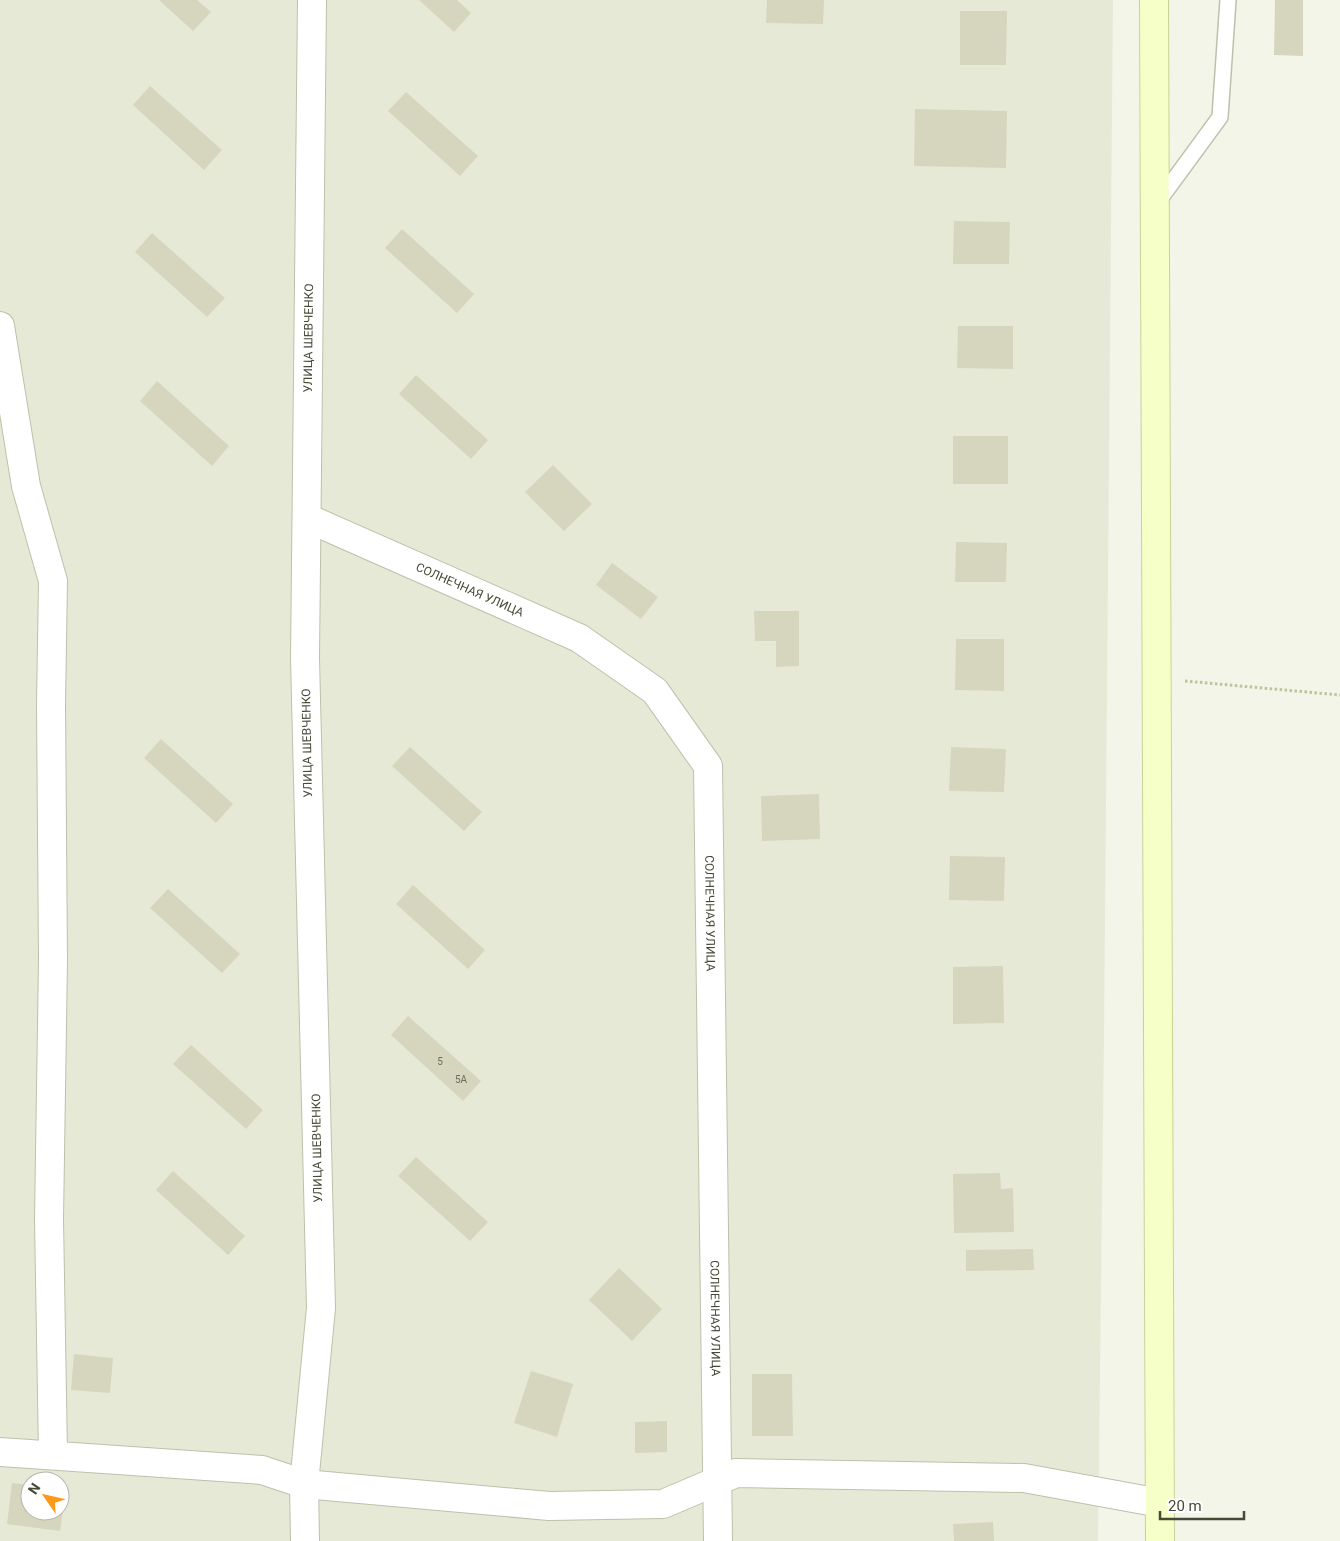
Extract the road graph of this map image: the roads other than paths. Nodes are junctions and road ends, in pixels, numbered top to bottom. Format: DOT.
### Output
graph roads {
  1 [pos="312,0"];
  2 [pos="1154,0"];
  3 [pos="1228,0"];
  4 [pos="1155,204"];
  5 [pos="0,326"];
  6 [pos="307,518"];
  7 [pos="0,1452"];
  8 [pos="53,1454"];
  9 [pos="716,1481"];
  10 [pos="304,1484"];
  11 [pos="1160,1503"];
  12 [pos="305,1541"];
  13 [pos="718,1541"];
  14 [pos="1160,1541"];
  1 -- 6 [label="street, УЛИЦА ШЕВЧЕНКО"];
  2 -- 4 [label="main road"];
  3 -- 4 [label="lane"];
  4 -- 11 [label="main road"];
  5 -- 8 [label="street"];
  6 -- 9 [label="street, СОЛНЕЧНАЯ УЛИЦА"];
  6 -- 10 [label="street, УЛИЦА ШЕВЧЕНКО"];
  7 -- 8 [label="street"];
  8 -- 10 [label="street"];
  9 -- 10 [label="street"];
  9 -- 11 [label="street"];
  9 -- 13 [label="street, СОЛНЕЧНАЯ УЛИЦА"];
  10 -- 12 [label="street, УЛИЦА ШЕВЧЕНКО"];
  11 -- 14 [label="main road"];
}
